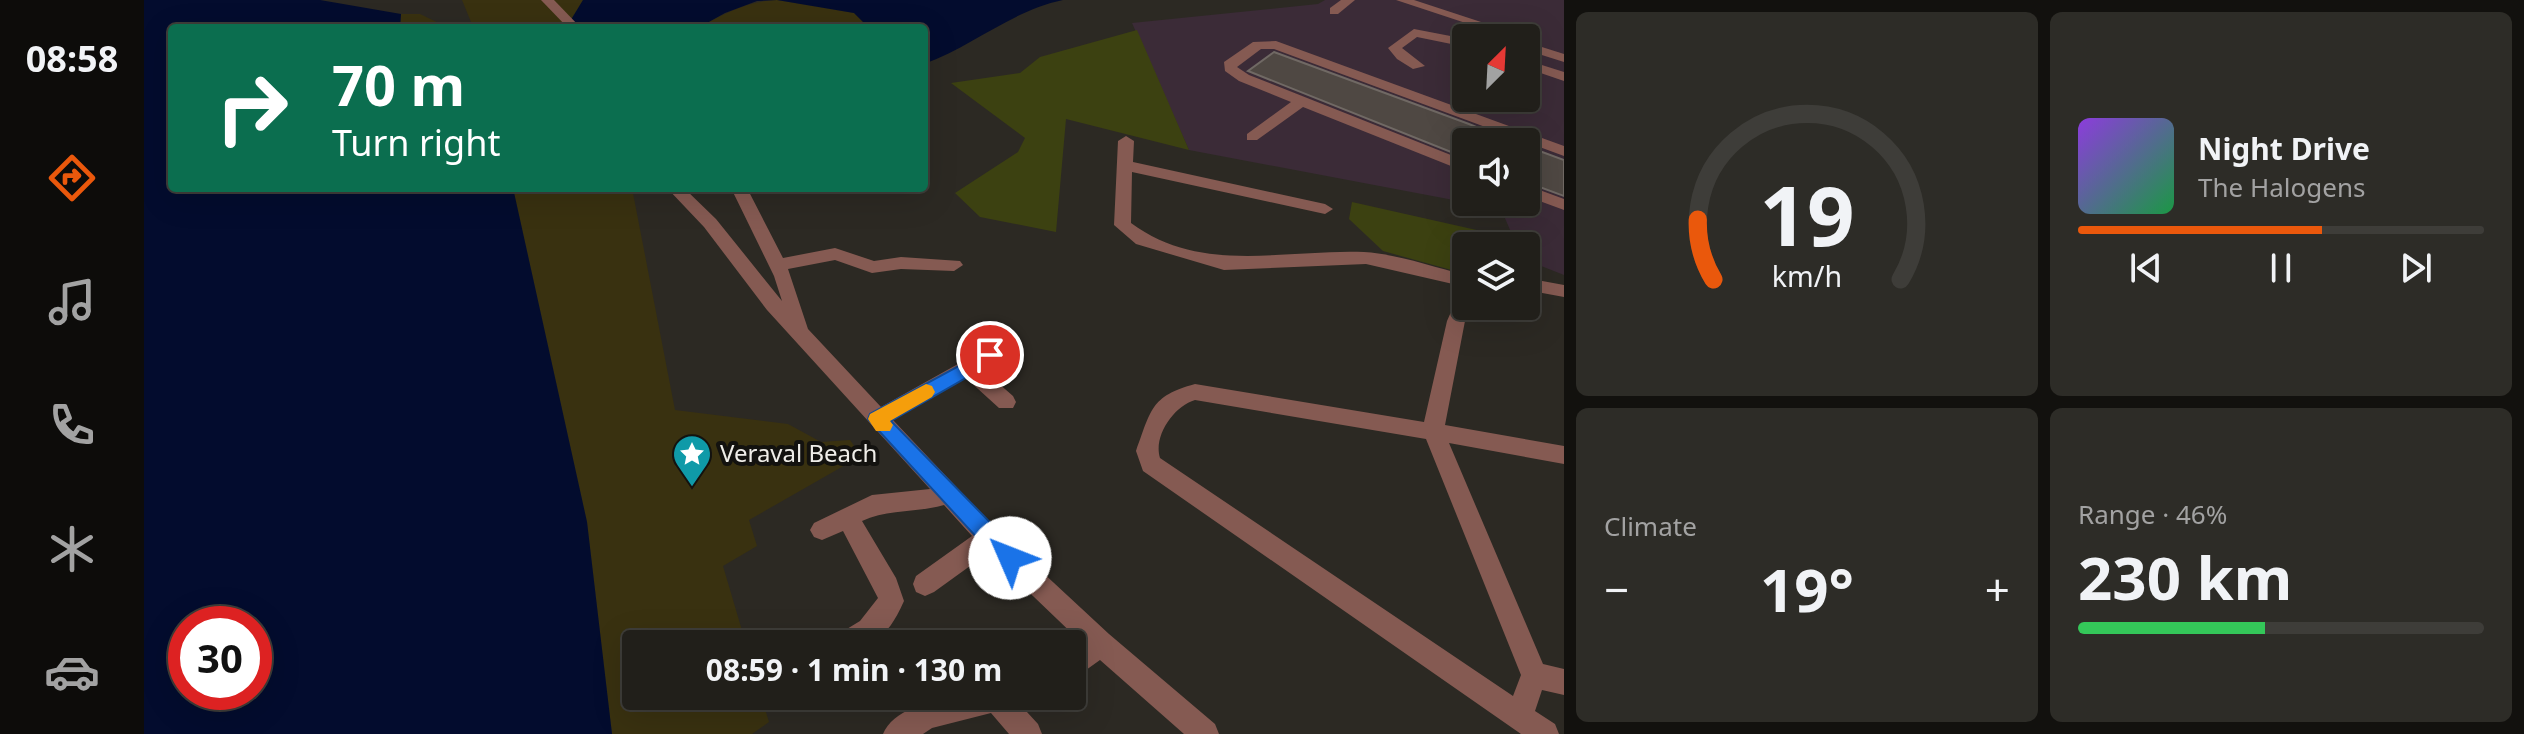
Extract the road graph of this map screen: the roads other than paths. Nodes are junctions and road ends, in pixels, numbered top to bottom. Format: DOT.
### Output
graph roads {
  1 [pos="547,0"];
  2 [pos="1349,0"];
  3 [pos="1401,0"];
  4 [pos="1334,11"];
  5 [pos="571,24"];
  6 [pos="1458,24"];
  7 [pos="1479,24"];
  8 [pos="1452,39"];
  9 [pos="1540,43"];
  10 [pos="1540,50"];
  11 [pos="1564,51"];
  12 [pos="1564,58"];
  13 [pos="1418,66"];
  14 [pos="1540,69"];
  15 [pos="1564,77"];
  16 [pos="1301,101"];
  17 [pos="1252,137"];
  18 [pos="1126,141"];
  19 [pos="1564,151"];
  20 [pos="1452,161"];
  21 [pos="1124,165"];
  22 [pos="679,192"];
  23 [pos="741,192"];
  24 [pos="1540,196"];
  25 [pos="1564,205"];
  26 [pos="1325,209"];
  27 [pos="778,265"];
  28 [pos="954,265"];
  29 [pos="1452,278"];
  30 [pos="1540,287"];
  31 [pos="1564,291"];
  32 [pos="1456,320"];
  33 [pos="802,335"];
  34 [pos="990,355"];
  35 [pos="967,368"];
  36 [pos="1006,402"];
  37 [pos="877,419"];
  38 [pos="1433,431"];
  39 [pos="1564,455"];
  40 [pos="947,494"];
  41 [pos="847,517"];
  42 [pos="822,530"];
  43 [pos="989,538"];
  44 [pos="925,584"];
  45 [pos="869,630"];
  46 [pos="1100,643"];
  47 [pos="1086,655"];
  48 [pos="1534,675"];
  49 [pos="1564,682"];
  50 [pos="950,710"];
  51 [pos="1010,710"];
  52 [pos="1519,716"];
  53 [pos="897,734"];
  54 [pos="1028,734"];
  55 [pos="1205,734"];
  56 [pos="1545,734"];
  1 -- 5 [label="street"];
  2 -- 4 [label="street"];
  3 -- 6 [label="street"];
  3 -- 7 [label="street"];
  8 -- 13 [label="street"];
  9 -- 11 [label="street"];
  10 -- 12 [label="street"];
  14 -- 15 [label="street"];
  16 -- 17 [label="street"];
  16 -- 19 [label="street"];
  16 -- 20 [label="street"];
  18 -- 21 [label="street"];
  21 -- 26 [label="street"];
  21 -- 29 [label="street"];
  22 -- 33 [label="street"];
  23 -- 27 [label="street"];
  24 -- 25 [label="street"];
  27 -- 28 [label="street"];
  27 -- 33 [label="street"];
  30 -- 31 [label="street"];
  32 -- 38 [label="street"];
  33 -- 37 [label="street"];
  34 -- 35 [label="street"];
  35 -- 36 [label="street"];
  35 -- 37 [label="street"];
  37 -- 40 [label="street"];
  38 -- 39 [label="street"];
  38 -- 48 [label="street"];
  38 -- 52 [label="street"];
  40 -- 41 [label="street"];
  40 -- 43 [label="street"];
  41 -- 42 [label="street"];
  41 -- 45 [label="street"];
  43 -- 44 [label="street"];
  43 -- 46 [label="street"];
  46 -- 47 [label="street"];
  46 -- 55 [label="street"];
  48 -- 49 [label="street"];
  48 -- 52 [label="street"];
  50 -- 53 [label="street"];
  51 -- 54 [label="street"];
  52 -- 56 [label="street"];
}
